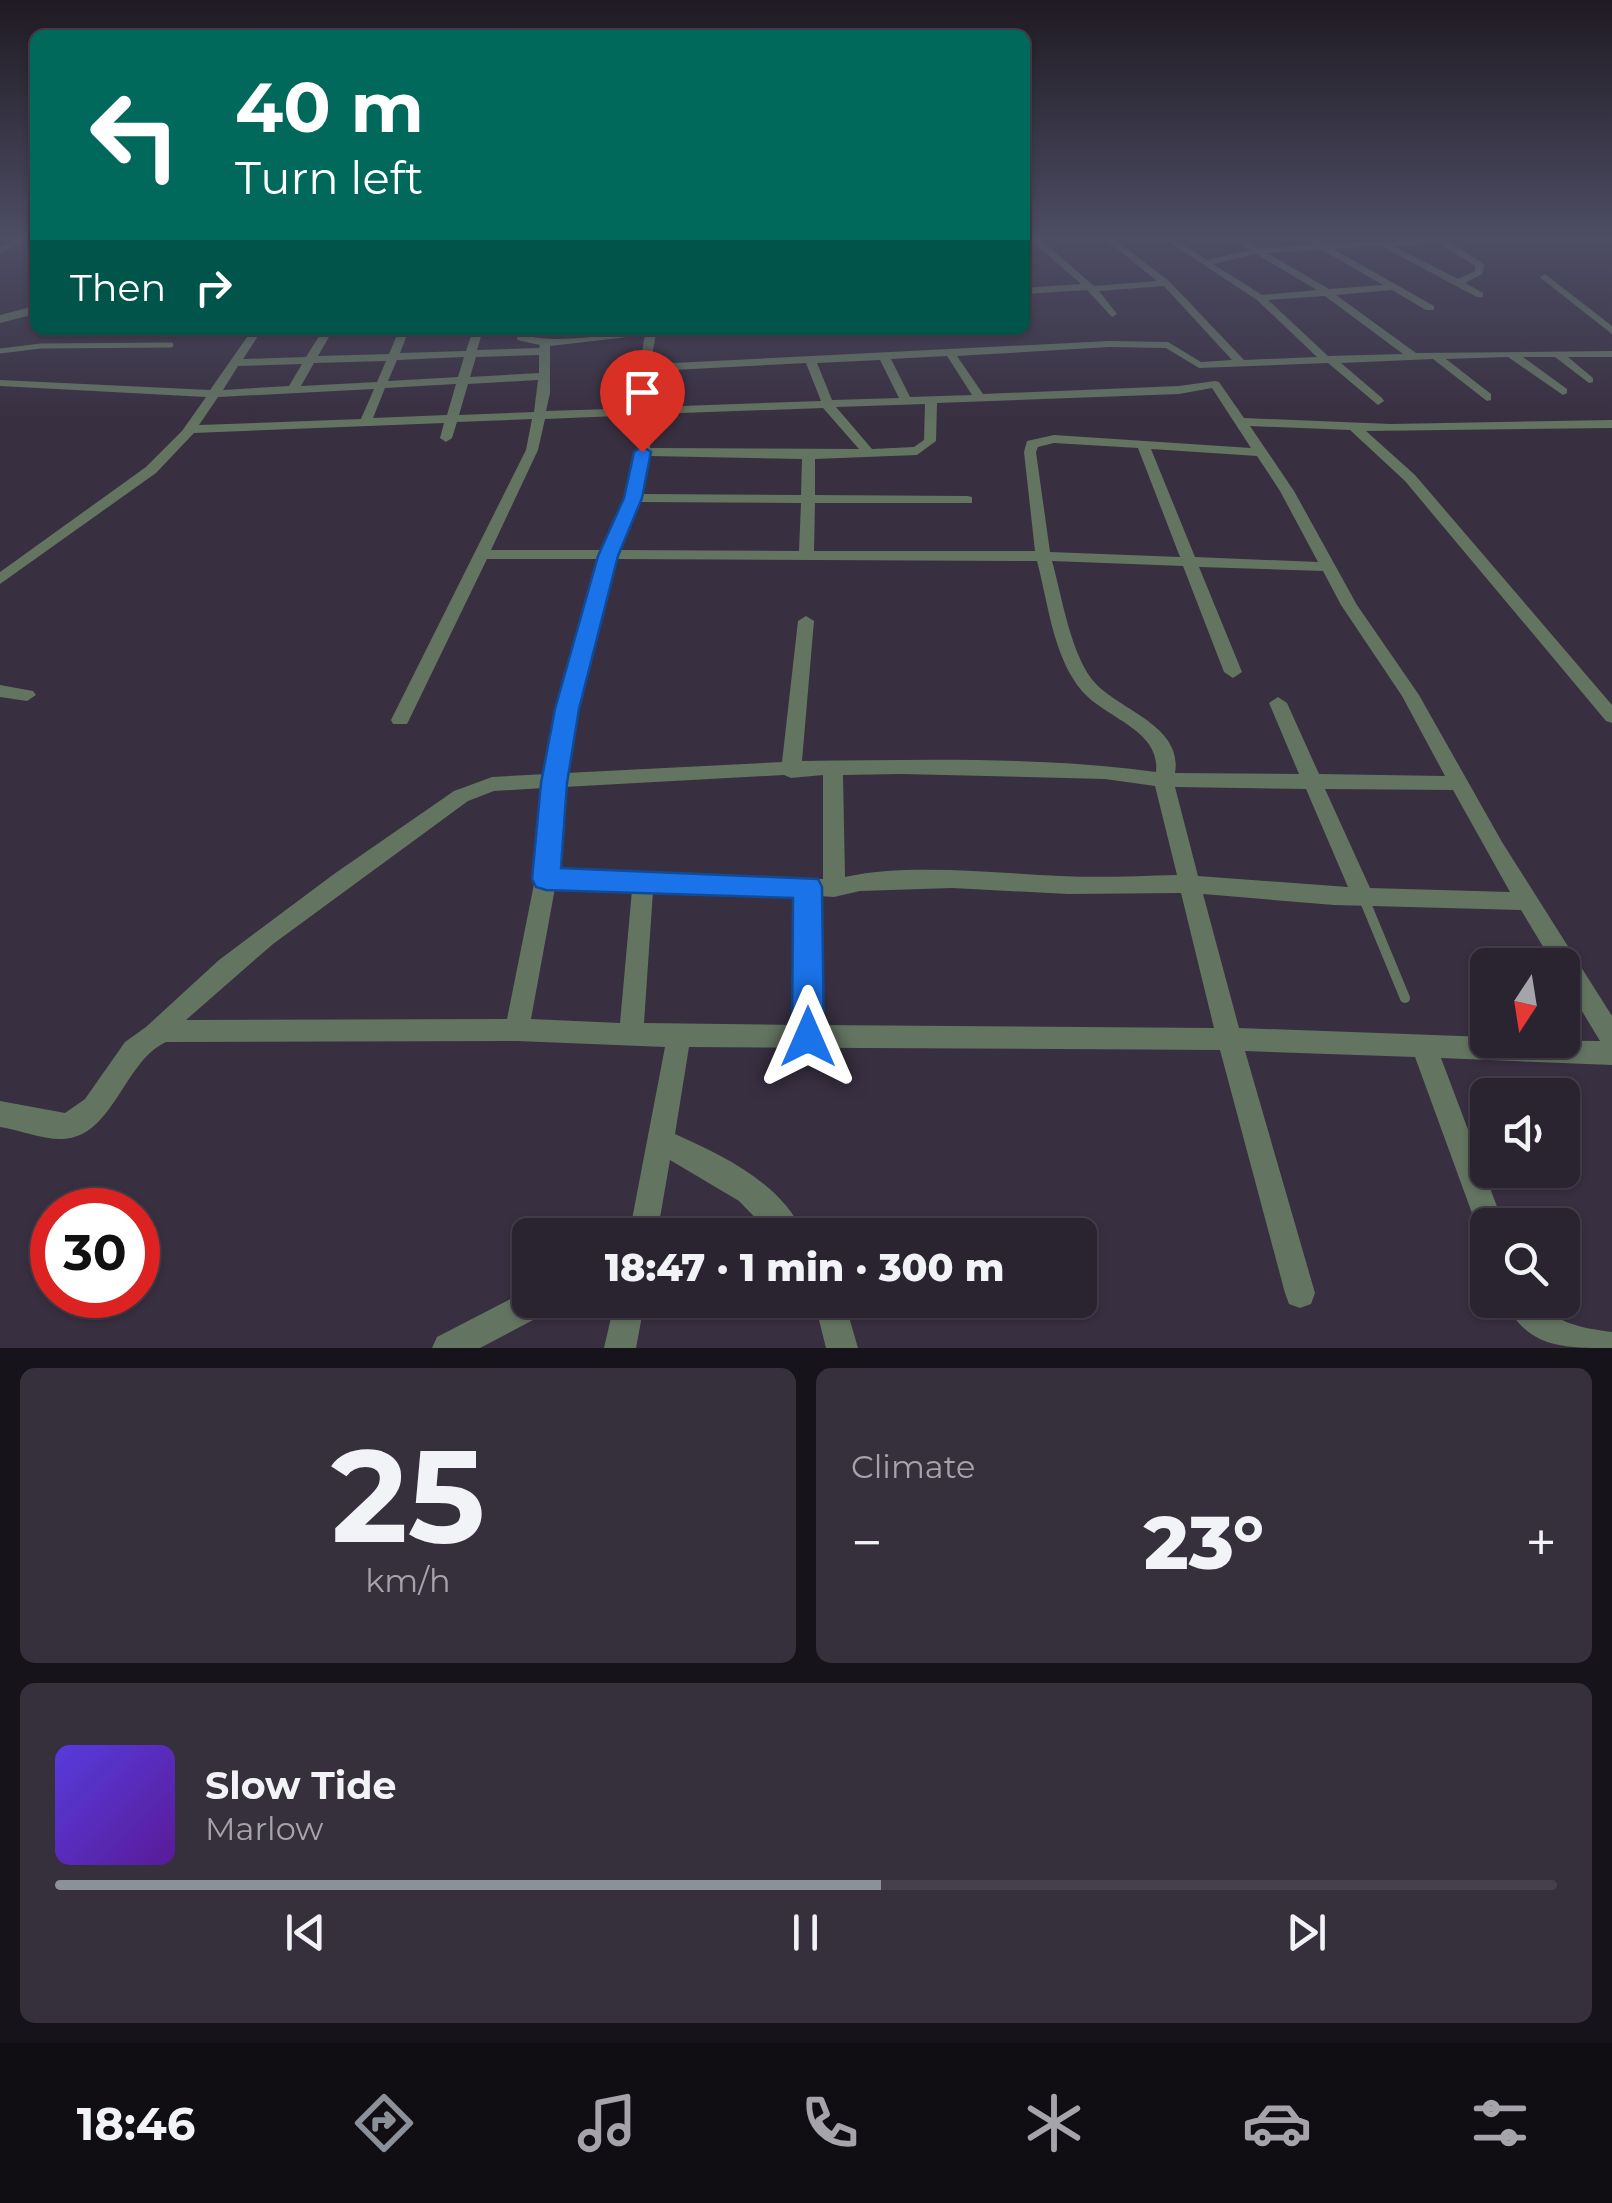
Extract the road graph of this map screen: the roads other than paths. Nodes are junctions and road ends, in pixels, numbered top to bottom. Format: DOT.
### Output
graph roads {
  1 [pos="1099,299"];
  2 [pos="1181,299"];
  3 [pos="1261,299"];
  4 [pos="1337,299"];
  5 [pos="1414,299"];
  6 [pos="1572,299"];
  7 [pos="1430,308"];
  8 [pos="30,314"];
  9 [pos="1112,314"];
  10 [pos="0,323"];
  11 [pos="1608,326"];
  12 [pos="255,335"];
  13 [pos="325,335"];
  14 [pos="402,335"];
  15 [pos="476,335"];
  16 [pos="521,335"];
  17 [pos="624,335"];
  18 [pos="651,335"];
  19 [pos="171,346"];
  20 [pos="545,347"];
  21 [pos="0,351"];
  22 [pos="950,353"];
  23 [pos="1511,353"];
  24 [pos="1556,353"];
  25 [pos="470,354"];
  26 [pos="1612,354"];
  27 [pos="394,357"];
  28 [pos="884,357"];
  29 [pos="1414,357"];
  30 [pos="1437,357"];
  31 [pos="1328,359"];
  32 [pos="310,361"];
  33 [pos="811,361"];
  34 [pos="236,363"];
  35 [pos="1241,363"];
  36 [pos="1199,365"];
  37 [pos="648,368"];
  38 [pos="544,376"];
  39 [pos="1589,380"];
  40 [pos="463,381"];
  41 [pos="0,383"];
  42 [pos="382,384"];
  43 [pos="1215,384"];
  44 [pos="293,389"];
  45 [pos="1563,391"];
  46 [pos="212,394"];
  47 [pos="1487,396"];
  48 [pos="980,398"];
  49 [pos="932,401"];
  50 [pos="907,402"];
  51 [pos="1378,402"];
  52 [pos="828,406"];
  53 [pos="644,414"];
  54 [pos="540,416"];
  55 [pos="451,420"];
  56 [pos="1239,422"];
  57 [pos="365,423"];
  58 [pos="1612,424"];
  59 [pos="1354,427"];
  60 [pos="190,429"];
  61 [pos="446,438"];
  62 [pos="1143,444"];
  63 [pos="642,452"];
  64 [pos="1260,452"];
  65 [pos="869,453"];
  66 [pos="809,455"];
  67 [pos="633,498"];
  68 [pos="808,500"];
  69 [pos="967,500"];
  70 [pos="481,554"];
  71 [pos="806,554"];
  72 [pos="608,556"];
  73 [pos="1043,556"];
  74 [pos="1188,561"];
  75 [pos="1329,567"];
  76 [pos="0,579"];
  77 [pos="806,621"];
  78 [pos="1234,672"];
  79 [pos="0,691"];
  80 [pos="27,695"];
  81 [pos="1278,703"];
  82 [pos="1612,717"];
  83 [pos="400,720"];
  84 [pos="833,768"];
  85 [pos="791,771"];
  86 [pos="1164,780"];
  87 [pos="554,783"];
  88 [pos="1312,783"];
  89 [pos="1459,783"];
  90 [pos="546,879"];
  91 [pos="643,884"];
  92 [pos="1192,884"];
  93 [pos="808,887"];
  94 [pos="834,888"];
  95 [pos="1363,897"];
  96 [pos="1530,901"];
  97 [pos="1405,998"];
  98 [pos="517,1030"];
  99 [pos="156,1033"];
  100 [pos="632,1035"];
  101 [pos="679,1036"];
  102 [pos="808,1037"];
  103 [pos="1612,1038"];
  104 [pos="1229,1039"];
  105 [pos="1424,1047"];
  106 [pos="1612,1053"];
  107 [pos="5,1123"];
  108 [pos="661,1140"];
  109 [pos="1484,1208"];
  110 [pos="645,1218"];
  111 [pos="773,1218"];
  112 [pos="1300,1292"];
  113 [pos="512,1314"];
  114 [pos="626,1318"];
  115 [pos="834,1318"];
  116 [pos="1529,1318"];
  117 [pos="448,1348"];
  118 [pos="620,1348"];
  119 [pos="842,1348"];
  120 [pos="1612,1348"];
  1 -- 9 [label="street"];
  2 -- 35 [label="street"];
  3 -- 31 [label="street"];
  4 -- 29 [label="street"];
  5 -- 7 [label="street"];
  6 -- 11 [label="street"];
  8 -- 10 [label="street"];
  12 -- 34 [label="street"];
  13 -- 32 [label="street"];
  14 -- 27 [label="street"];
  15 -- 25 [label="street"];
  16 -- 20 [label="street"];
  17 -- 20 [label="street"];
  18 -- 37 [label="street"];
  19 -- 21 [label="lane"];
  20 -- 25 [label="street"];
  20 -- 38 [label="street"];
  22 -- 28 [label="street"];
  22 -- 36 [label="street"];
  22 -- 48 [label="street"];
  23 -- 24 [label="street"];
  23 -- 30 [label="street"];
  23 -- 45 [label="street"];
  24 -- 26 [label="street"];
  24 -- 39 [label="street"];
  25 -- 27 [label="street"];
  25 -- 40 [label="street"];
  27 -- 32 [label="street"];
  27 -- 42 [label="street"];
  28 -- 33 [label="street"];
  28 -- 50 [label="street"];
  29 -- 30 [label="street"];
  29 -- 31 [label="street"];
  30 -- 47 [label="street"];
  31 -- 35 [label="street"];
  31 -- 51 [label="street"];
  32 -- 34 [label="street"];
  32 -- 44 [label="street"];
  33 -- 37 [label="street"];
  33 -- 52 [label="street"];
  34 -- 46 [label="street"];
  35 -- 36 [label="street"];
  36 -- 43 [label="street"];
  37 -- 53 [label="street"];
  38 -- 40 [label="street"];
  38 -- 54 [label="street"];
  40 -- 42 [label="street"];
  40 -- 55 [label="street"];
  41 -- 46 [label="street"];
  42 -- 44 [label="street"];
  42 -- 57 [label="street"];
  43 -- 48 [label="street"];
  43 -- 56 [label="street"];
  44 -- 46 [label="street"];
  46 -- 60 [label="street"];
  48 -- 49 [label="street"];
  49 -- 50 [label="street"];
  49 -- 65 [label="street"];
  50 -- 52 [label="street"];
  52 -- 53 [label="street"];
  52 -- 65 [label="street"];
  53 -- 54 [label="street"];
  53 -- 63 [label="street"];
  54 -- 55 [label="street"];
  54 -- 70 [label="street"];
  55 -- 57 [label="street"];
  55 -- 61 [label="street"];
  56 -- 59 [label="street"];
  56 -- 64 [label="street"];
  57 -- 60 [label="street"];
  58 -- 59 [label="street"];
  59 -- 82 [label="street"];
  60 -- 76 [label="street"];
  62 -- 64 [label="street"];
  62 -- 73 [label="street"];
  62 -- 74 [label="street"];
  63 -- 66 [label="street"];
  63 -- 67 [label="street"];
  64 -- 75 [label="street"];
  65 -- 66 [label="street"];
  66 -- 68 [label="street"];
  67 -- 68 [label="street"];
  67 -- 72 [label="street"];
  68 -- 69 [label="street"];
  68 -- 71 [label="street"];
  70 -- 72 [label="street"];
  70 -- 83 [label="street"];
  71 -- 72 [label="street"];
  71 -- 73 [label="street"];
  72 -- 87 [label="street"];
  73 -- 74 [label="street"];
  73 -- 86 [label="street"];
  74 -- 75 [label="street"];
  74 -- 78 [label="street"];
  75 -- 89 [label="street"];
  77 -- 85 [label="street"];
  79 -- 80 [label="street"];
  81 -- 88 [label="street"];
  84 -- 85 [label="street"];
  84 -- 86 [label="street"];
  84 -- 94 [label="street"];
  85 -- 87 [label="street"];
  86 -- 88 [label="street"];
  86 -- 92 [label="street"];
  87 -- 90 [label="street"];
  87 -- 99 [label="street"];
  88 -- 89 [label="street"];
  88 -- 95 [label="street"];
  89 -- 96 [label="street"];
  90 -- 91 [label="street"];
  90 -- 98 [label="street"];
  91 -- 93 [label="street"];
  91 -- 100 [label="street"];
  92 -- 94 [label="street"];
  92 -- 95 [label="street"];
  92 -- 104 [label="street"];
  93 -- 94 [label="street"];
  93 -- 102 [label="street"];
  95 -- 96 [label="street"];
  95 -- 97 [label="lane"];
  96 -- 103 [label="street"];
  98 -- 99 [label="street"];
  98 -- 100 [label="street"];
  99 -- 107 [label="street"];
  100 -- 101 [label="street"];
  101 -- 102 [label="street"];
  101 -- 108 [label="street"];
  102 -- 104 [label="street"];
  104 -- 105 [label="street"];
  104 -- 112 [label="street"];
  105 -- 106 [label="street"];
  105 -- 109 [label="street"];
  108 -- 110 [label="street"];
  108 -- 111 [label="street"];
  113 -- 117 [label="street"];
  114 -- 118 [label="street"];
  115 -- 119 [label="street"];
  116 -- 120 [label="street"];
}
